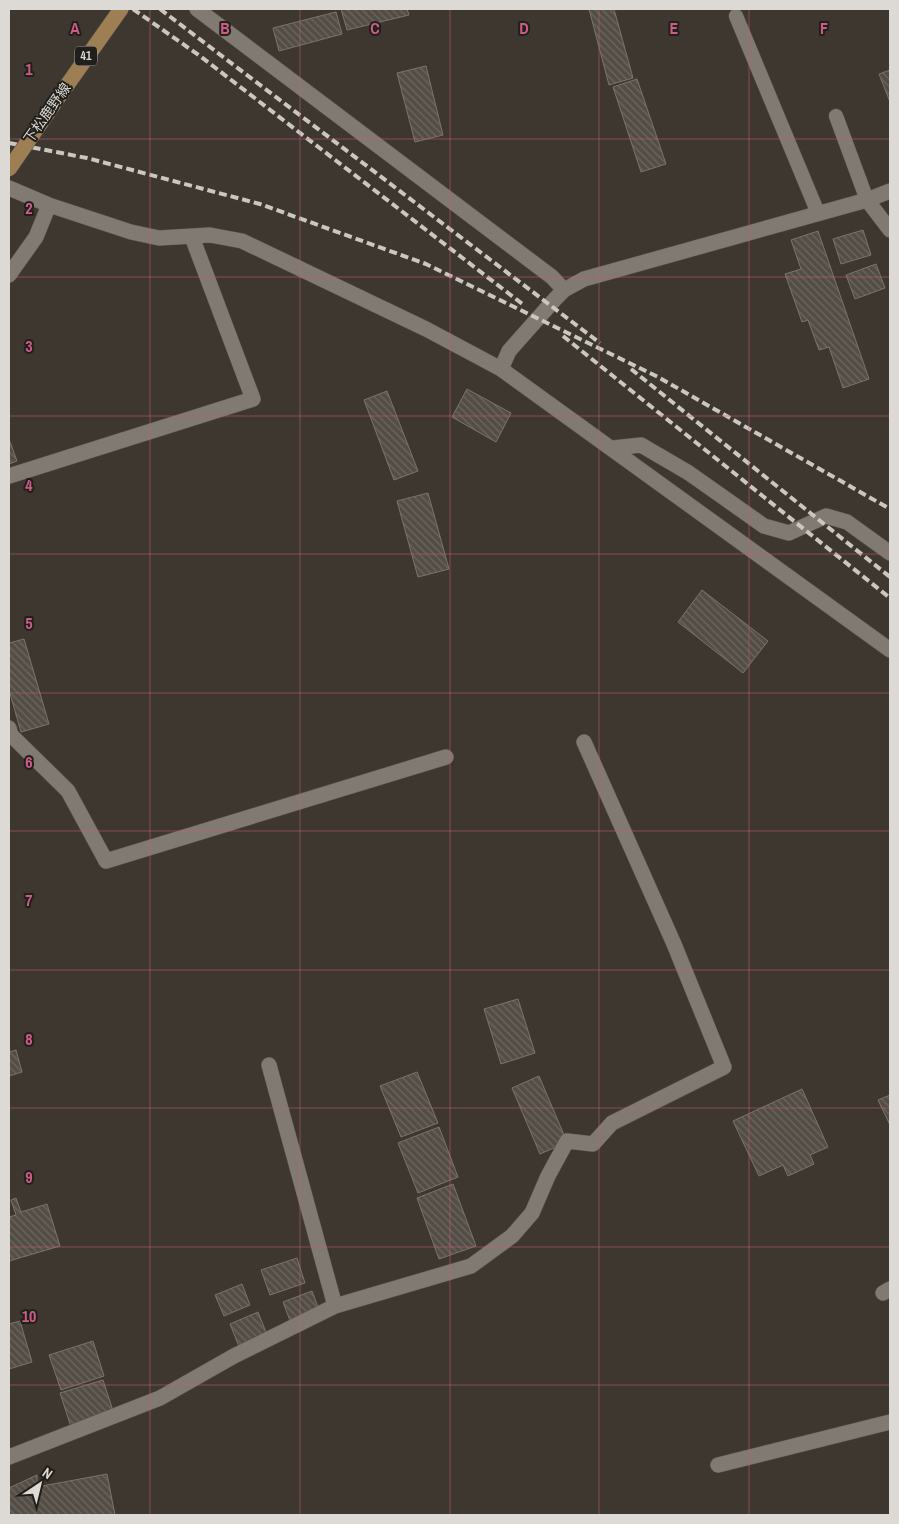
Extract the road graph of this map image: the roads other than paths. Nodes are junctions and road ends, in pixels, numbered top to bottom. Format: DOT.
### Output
graph roads {
  1 [pos="121,9"];
  2 [pos="197,9"];
  3 [pos="736,16"];
  4 [pos="836,116"];
  5 [pos="9,169"];
  6 [pos="9,188"];
  7 [pos="890,191"];
  8 [pos="867,200"];
  9 [pos="49,205"];
  10 [pos="818,213"];
  11 [pos="890,230"];
  12 [pos="192,237"];
  13 [pos="9,275"];
  14 [pos="564,290"];
  15 [pos="501,369"];
  16 [pos="612,448"];
  17 [pos="9,476"];
  18 [pos="890,553"];
  19 [pos="890,650"];
  20 [pos="9,728"];
  21 [pos="584,742"];
  22 [pos="446,757"];
  23 [pos="269,1065"];
  24 [pos="335,1306"];
  25 [pos="890,1422"];
  26 [pos="9,1457"];
  27 [pos="718,1465"];
  1 -- 5 [label="main road, 下松鹿野線 / 41, bridge"];
  2 -- 14 [label="street"];
  3 -- 10 [label="lane"];
  4 -- 8 [label="lane"];
  6 -- 9 [label="street"];
  7 -- 8 [label="street"];
  8 -- 10 [label="street"];
  8 -- 11 [label="street"];
  9 -- 12 [label="street"];
  9 -- 13 [label="street"];
  10 -- 14 [label="street"];
  12 -- 15 [label="street"];
  12 -- 17 [label="street"];
  14 -- 15 [label="street"];
  15 -- 16 [label="street"];
  16 -- 18 [label="street"];
  16 -- 19 [label="street"];
  20 -- 22 [label="street"];
  21 -- 24 [label="street"];
  23 -- 24 [label="street"];
  24 -- 26 [label="street"];
  25 -- 27 [label="street"];
}
